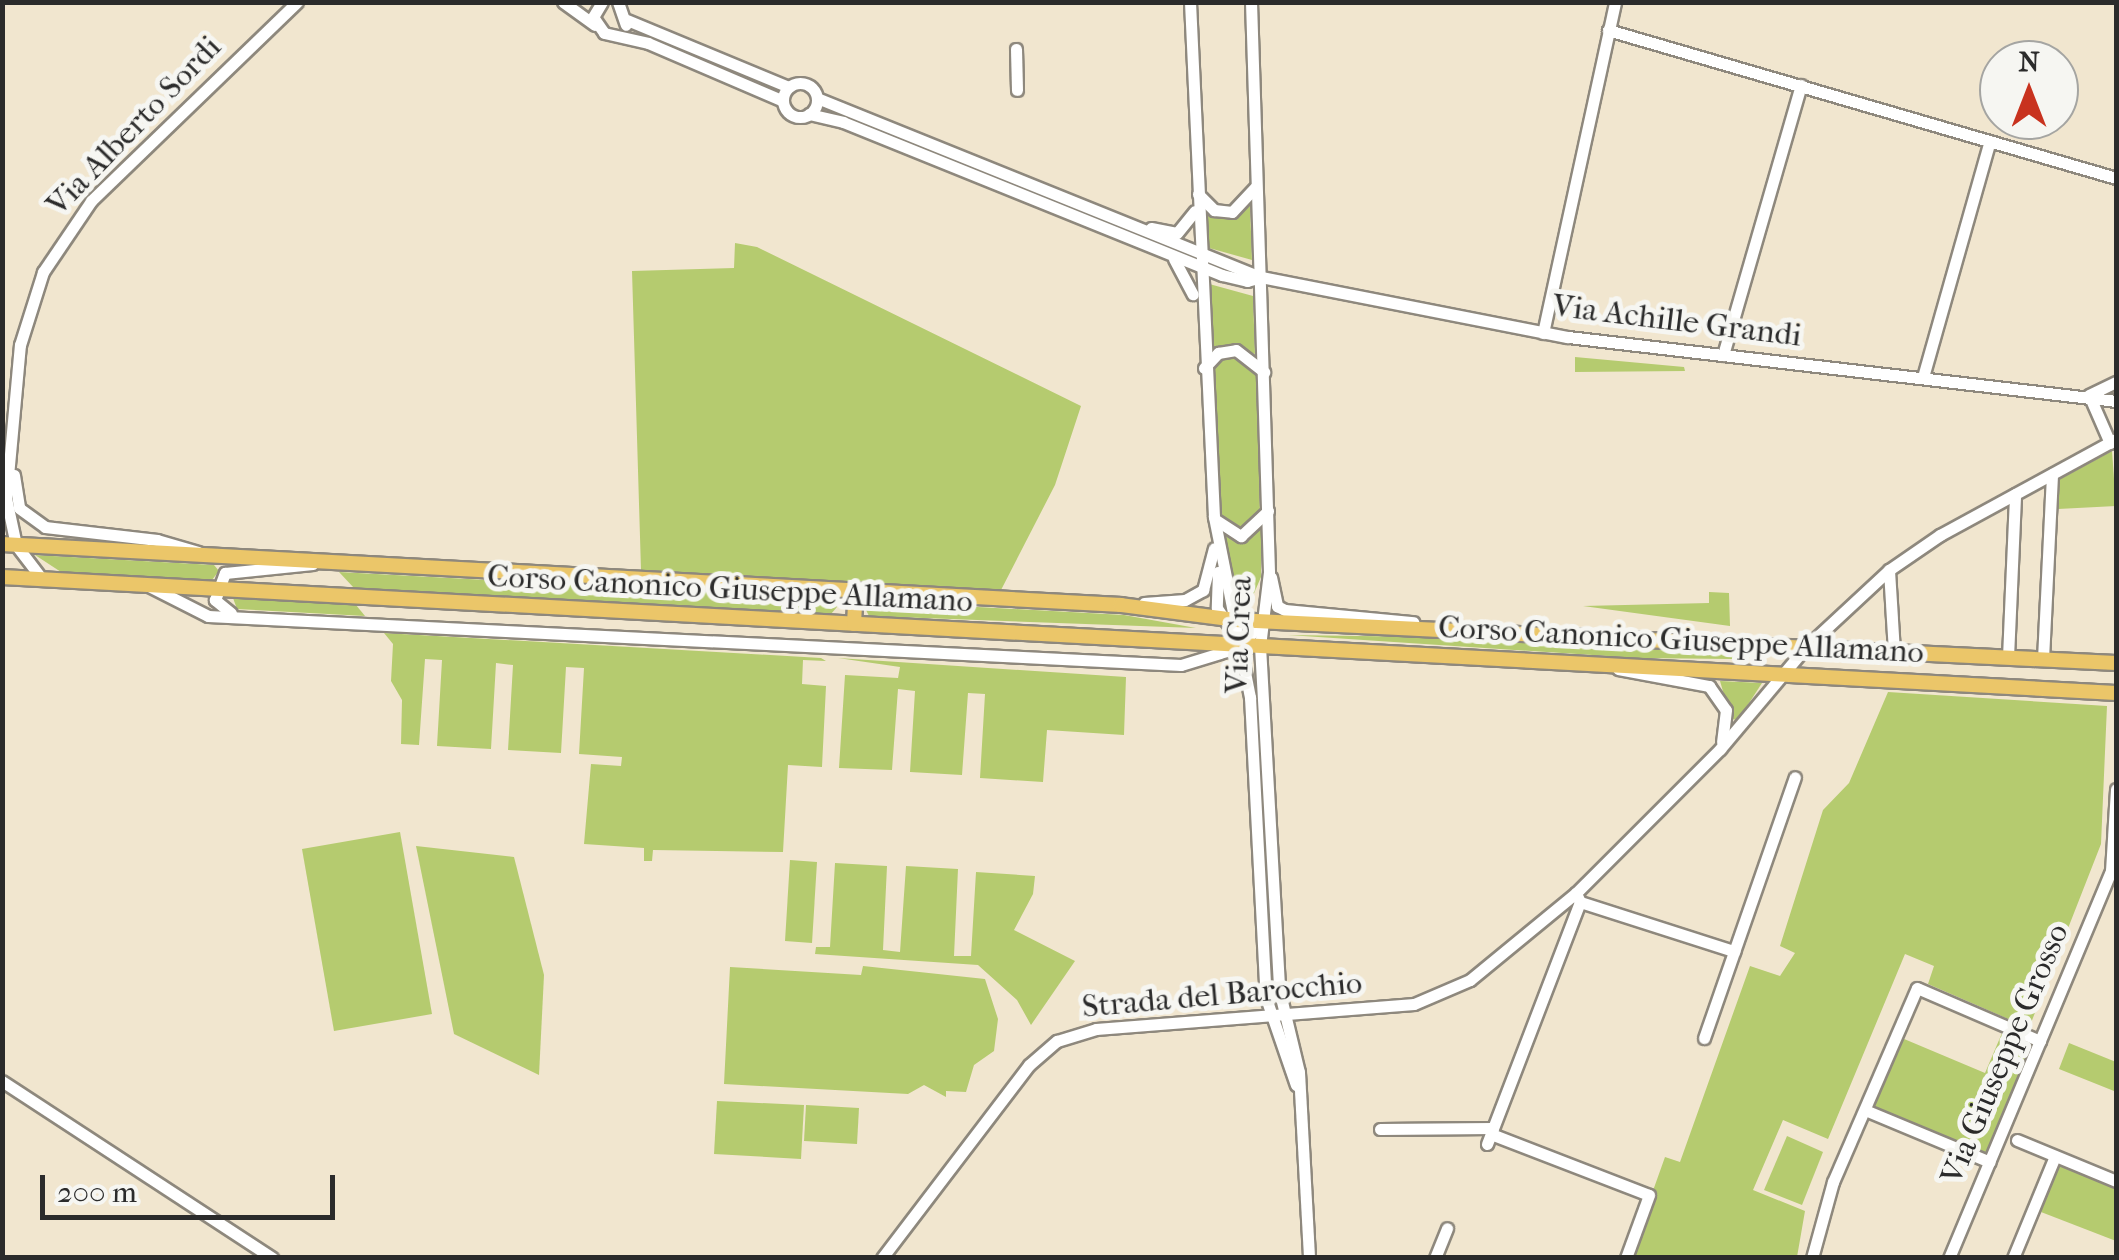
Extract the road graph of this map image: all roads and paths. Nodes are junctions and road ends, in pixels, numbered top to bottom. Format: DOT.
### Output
graph roads {
  1 [pos="296,2"];
  2 [pos="564,2"];
  3 [pos="618,2"];
  4 [pos="1190,2"];
  5 [pos="1252,2"];
  6 [pos="1615,2"];
  7 [pos="601,4"];
  8 [pos="628,20"];
  9 [pos="594,24"];
  10 [pos="1608,30"];
  11 [pos="615,34"];
  12 [pos="1016,49"];
  13 [pos="1801,85"];
  14 [pos="789,87"];
  15 [pos="1018,90"];
  16 [pos="817,98"];
  17 [pos="783,100"];
  18 [pos="809,114"];
  19 [pos="1979,137"];
  20 [pos="1990,140"];
  21 [pos="2116,178"];
  22 [pos="1257,181"];
  23 [pos="1197,190"];
  24 [pos="1030,193"];
  25 [pos="1197,207"];
  26 [pos="1088,211"];
  27 [pos="1166,253"];
  28 [pos="1198,260"];
  29 [pos="1261,277"];
  30 [pos="1202,326"];
  31 [pos="1542,333"];
  32 [pos="1723,355"];
  33 [pos="1204,368"];
  34 [pos="1264,372"];
  35 [pos="1923,377"];
  36 [pos="2116,382"];
  37 [pos="2090,396"];
  38 [pos="2116,401"];
  39 [pos="13,422"];
  40 [pos="2113,441"];
  41 [pos="2,466"];
  42 [pos="2052,474"];
  43 [pos="2016,494"];
  44 [pos="1268,511"];
  45 [pos="1214,517"];
  46 [pos="1216,538"];
  47 [pos="9,545"];
  48 [pos="207,555"];
  49 [pos="323,562"];
  50 [pos="1889,570"];
  51 [pos="1270,572"];
  52 [pos="2,577"];
  53 [pos="42,580"];
  54 [pos="148,585"];
  55 [pos="215,588"];
  56 [pos="856,591"];
  57 [pos="1121,606"];
  58 [pos="235,615"];
  59 [pos="1229,620"];
  60 [pos="1260,622"];
  61 [pos="854,624"];
  62 [pos="1456,632"];
  63 [pos="1242,646"];
  64 [pos="1260,646"];
  65 [pos="1806,648"];
  66 [pos="1894,651"];
  67 [pos="2008,657"];
  68 [pos="2044,659"];
  69 [pos="2116,663"];
  70 [pos="1604,664"];
  71 [pos="1782,673"];
  72 [pos="2116,694"];
  73 [pos="1720,748"];
  74 [pos="1795,777"];
  75 [pos="2116,789"];
  76 [pos="2116,823"];
  77 [pos="2115,842"];
  78 [pos="2114,869"];
  79 [pos="1578,898"];
  80 [pos="1734,950"];
  81 [pos="1274,1014"];
  82 [pos="1288,1014"];
  83 [pos="1704,1038"];
  84 [pos="2040,1040"];
  85 [pos="2,1081"];
  86 [pos="1298,1088"];
  87 [pos="1865,1110"];
  88 [pos="1380,1129"];
  89 [pos="1490,1135"];
  90 [pos="2017,1140"];
  91 [pos="2055,1156"];
  92 [pos="1990,1162"];
  93 [pos="2116,1180"];
  94 [pos="1447,1228"];
  95 [pos="272,1258"];
  96 [pos="882,1258"];
  97 [pos="1309,1258"];
  98 [pos="1435,1258"];
  99 [pos="1626,1258"];
  100 [pos="1812,1258"];
  101 [pos="1949,1258"];
  102 [pos="2013,1258"];
  1 -- 39 [label="street, Via Alberto Sordi"];
  2 -- 7 [label="street"];
  2 -- 9 [label="street"];
  3 -- 8 [label="street"];
  4 -- 23 [label="street, Via Crea"];
  5 -- 22 [label="street, Via Crea"];
  6 -- 10 [label="street"];
  7 -- 9 [label="street"];
  8 -- 11 [label="street"];
  8 -- 14 [label="street"];
  9 -- 11 [label="street"];
  10 -- 13 [label="street"];
  10 -- 31 [label="street"];
  11 -- 17 [label="street"];
  12 -- 15 [label="street"];
  13 -- 19 [label="street"];
  13 -- 32 [label="street"];
  14 -- 16 [label="street"];
  14 -- 17 [label="street"];
  16 -- 18 [label="street"];
  16 -- 24 [label="street"];
  17 -- 18 [label="street"];
  18 -- 24 [label="street"];
  20 -- 21 [label="street"];
  20 -- 35 [label="street"];
  22 -- 23 [label="street"];
  22 -- 29 [label="street, Via Crea"];
  23 -- 25 [label="street, Via Crea"];
  24 -- 26 [label="street"];
  24 -- 27 [label="street"];
  25 -- 26 [label="street"];
  25 -- 28 [label="street, Via Crea"];
  26 -- 28 [label="street"];
  27 -- 28 [label="street"];
  27 -- 30 [label="street, Via Crea"];
  28 -- 29 [label="street"];
  28 -- 30 [label="street, Via Crea"];
  29 -- 31 [label="street, Via Achille Grandi"];
  29 -- 34 [label="street, Via Crea"];
  30 -- 33 [label="street, Via Crea"];
  31 -- 32 [label="street, Via Achille Grandi"];
  32 -- 35 [label="street, Via Achille Grandi"];
  33 -- 34 [label="street"];
  33 -- 45 [label="street, Via Crea"];
  34 -- 44 [label="street, Via Crea"];
  35 -- 37 [label="street, Via Achille Grandi"];
  36 -- 37 [label="street"];
  37 -- 38 [label="street, Via Achille Grandi"];
  37 -- 40 [label="street"];
  39 -- 41 [label="street, Via Alberto Sordi"];
  39 -- 47 [label="street, Via Alberto Sordi"];
  39 -- 48 [label="street, Via Alberto Sordi"];
  40 -- 42 [label="street, Strada del Barocchio"];
  42 -- 43 [label="street, Strada del Barocchio"];
  42 -- 68 [label="street"];
  43 -- 50 [label="street, Strada del Barocchio"];
  43 -- 67 [label="street"];
  44 -- 45 [label="street"];
  44 -- 51 [label="street, Via Crea"];
  45 -- 46 [label="street, Via Crea"];
  46 -- 57 [label="street"];
  46 -- 59 [label="street, Via Crea"];
  47 -- 48 [label="main road, Corso Canonico Giuseppe Allamano"];
  47 -- 53 [label="street, Via Alberto Sordi"];
  48 -- 49 [label="main road, Corso Canonico Giuseppe Allamano"];
  49 -- 55 [label="street, Corso Canonico Giuseppe Allamano"];
  49 -- 56 [label="main road, Corso Canonico Giuseppe Allamano"];
  50 -- 65 [label="street, Strada del Barocchio"];
  50 -- 66 [label="street, Corso Canonico Giuseppe Allamano"];
  51 -- 60 [label="street, Via Crea"];
  51 -- 62 [label="street"];
  52 -- 53 [label="main road, Corso Canonico Giuseppe Allamano"];
  53 -- 54 [label="main road, Corso Canonico Giuseppe Allamano"];
  54 -- 55 [label="main road, Corso Canonico Giuseppe Allamano"];
  54 -- 58 [label="street, Corso Canonico Giuseppe Allamano"];
  55 -- 58 [label="street"];
  55 -- 61 [label="main road, Corso Canonico Giuseppe Allamano"];
  56 -- 57 [label="main road, Corso Canonico Giuseppe Allamano"];
  56 -- 61 [label="main road"];
  57 -- 59 [label="main road, Corso Canonico Giuseppe Allamano"];
  58 -- 63 [label="street, Corso Canonico Giuseppe Allamano"];
  59 -- 60 [label="main road, Corso Canonico Giuseppe Allamano"];
  59 -- 63 [label="street, Via Crea"];
  60 -- 62 [label="main road, Corso Canonico Giuseppe Allamano"];
  60 -- 63 [label="street"];
  60 -- 64 [label="street, Via Crea"];
  61 -- 63 [label="main road, Corso Canonico Giuseppe Allamano"];
  62 -- 65 [label="main road, Corso Canonico Giuseppe Allamano"];
  63 -- 64 [label="main road, Corso Canonico Giuseppe Allamano"];
  63 -- 81 [label="street, Via Crea"];
  64 -- 70 [label="main road, Corso Canonico Giuseppe Allamano"];
  64 -- 82 [label="street, Via Crea"];
  65 -- 66 [label="main road, Corso Canonico Giuseppe Allamano"];
  65 -- 71 [label="street, Strada del Barocchio"];
  66 -- 67 [label="main road, Corso Canonico Giuseppe Allamano"];
  67 -- 68 [label="main road, Corso Canonico Giuseppe Allamano"];
  68 -- 69 [label="main road, Corso Canonico Giuseppe Allamano"];
  70 -- 71 [label="main road, Corso Canonico Giuseppe Allamano"];
  70 -- 73 [label="street"];
  71 -- 72 [label="main road, Corso Canonico Giuseppe Allamano"];
  71 -- 73 [label="street, Strada del Barocchio"];
  73 -- 79 [label="street, Strada del Barocchio"];
  74 -- 80 [label="street"];
  75 -- 76 [label="street, Via Giuseppe Grosso"];
  76 -- 77 [label="street, Via Giuseppe Grosso"];
  77 -- 78 [label="street, Via Giuseppe Grosso"];
  78 -- 84 [label="street, Via Giuseppe Grosso"];
  79 -- 80 [label="street"];
  79 -- 82 [label="street, Strada del Barocchio"];
  79 -- 89 [label="street, Strada del Barocchio"];
  80 -- 83 [label="street"];
  81 -- 82 [label="street, Strada del Barocchio"];
  81 -- 86 [label="street, Via Crea"];
  81 -- 96 [label="street, Strada del Barocchio"];
  82 -- 86 [label="street, Via Crea"];
  84 -- 87 [label="street"];
  84 -- 92 [label="street, Via Giuseppe Grosso"];
  85 -- 95 [label="street"];
  86 -- 97 [label="street, Via Crea"];
  87 -- 92 [label="street"];
  87 -- 100 [label="street"];
  88 -- 89 [label="street"];
  89 -- 99 [label="street"];
  90 -- 91 [label="street"];
  91 -- 93 [label="street"];
  91 -- 102 [label="street"];
  92 -- 101 [label="street, Via Giuseppe Grosso"];
  94 -- 98 [label="street"];
}
